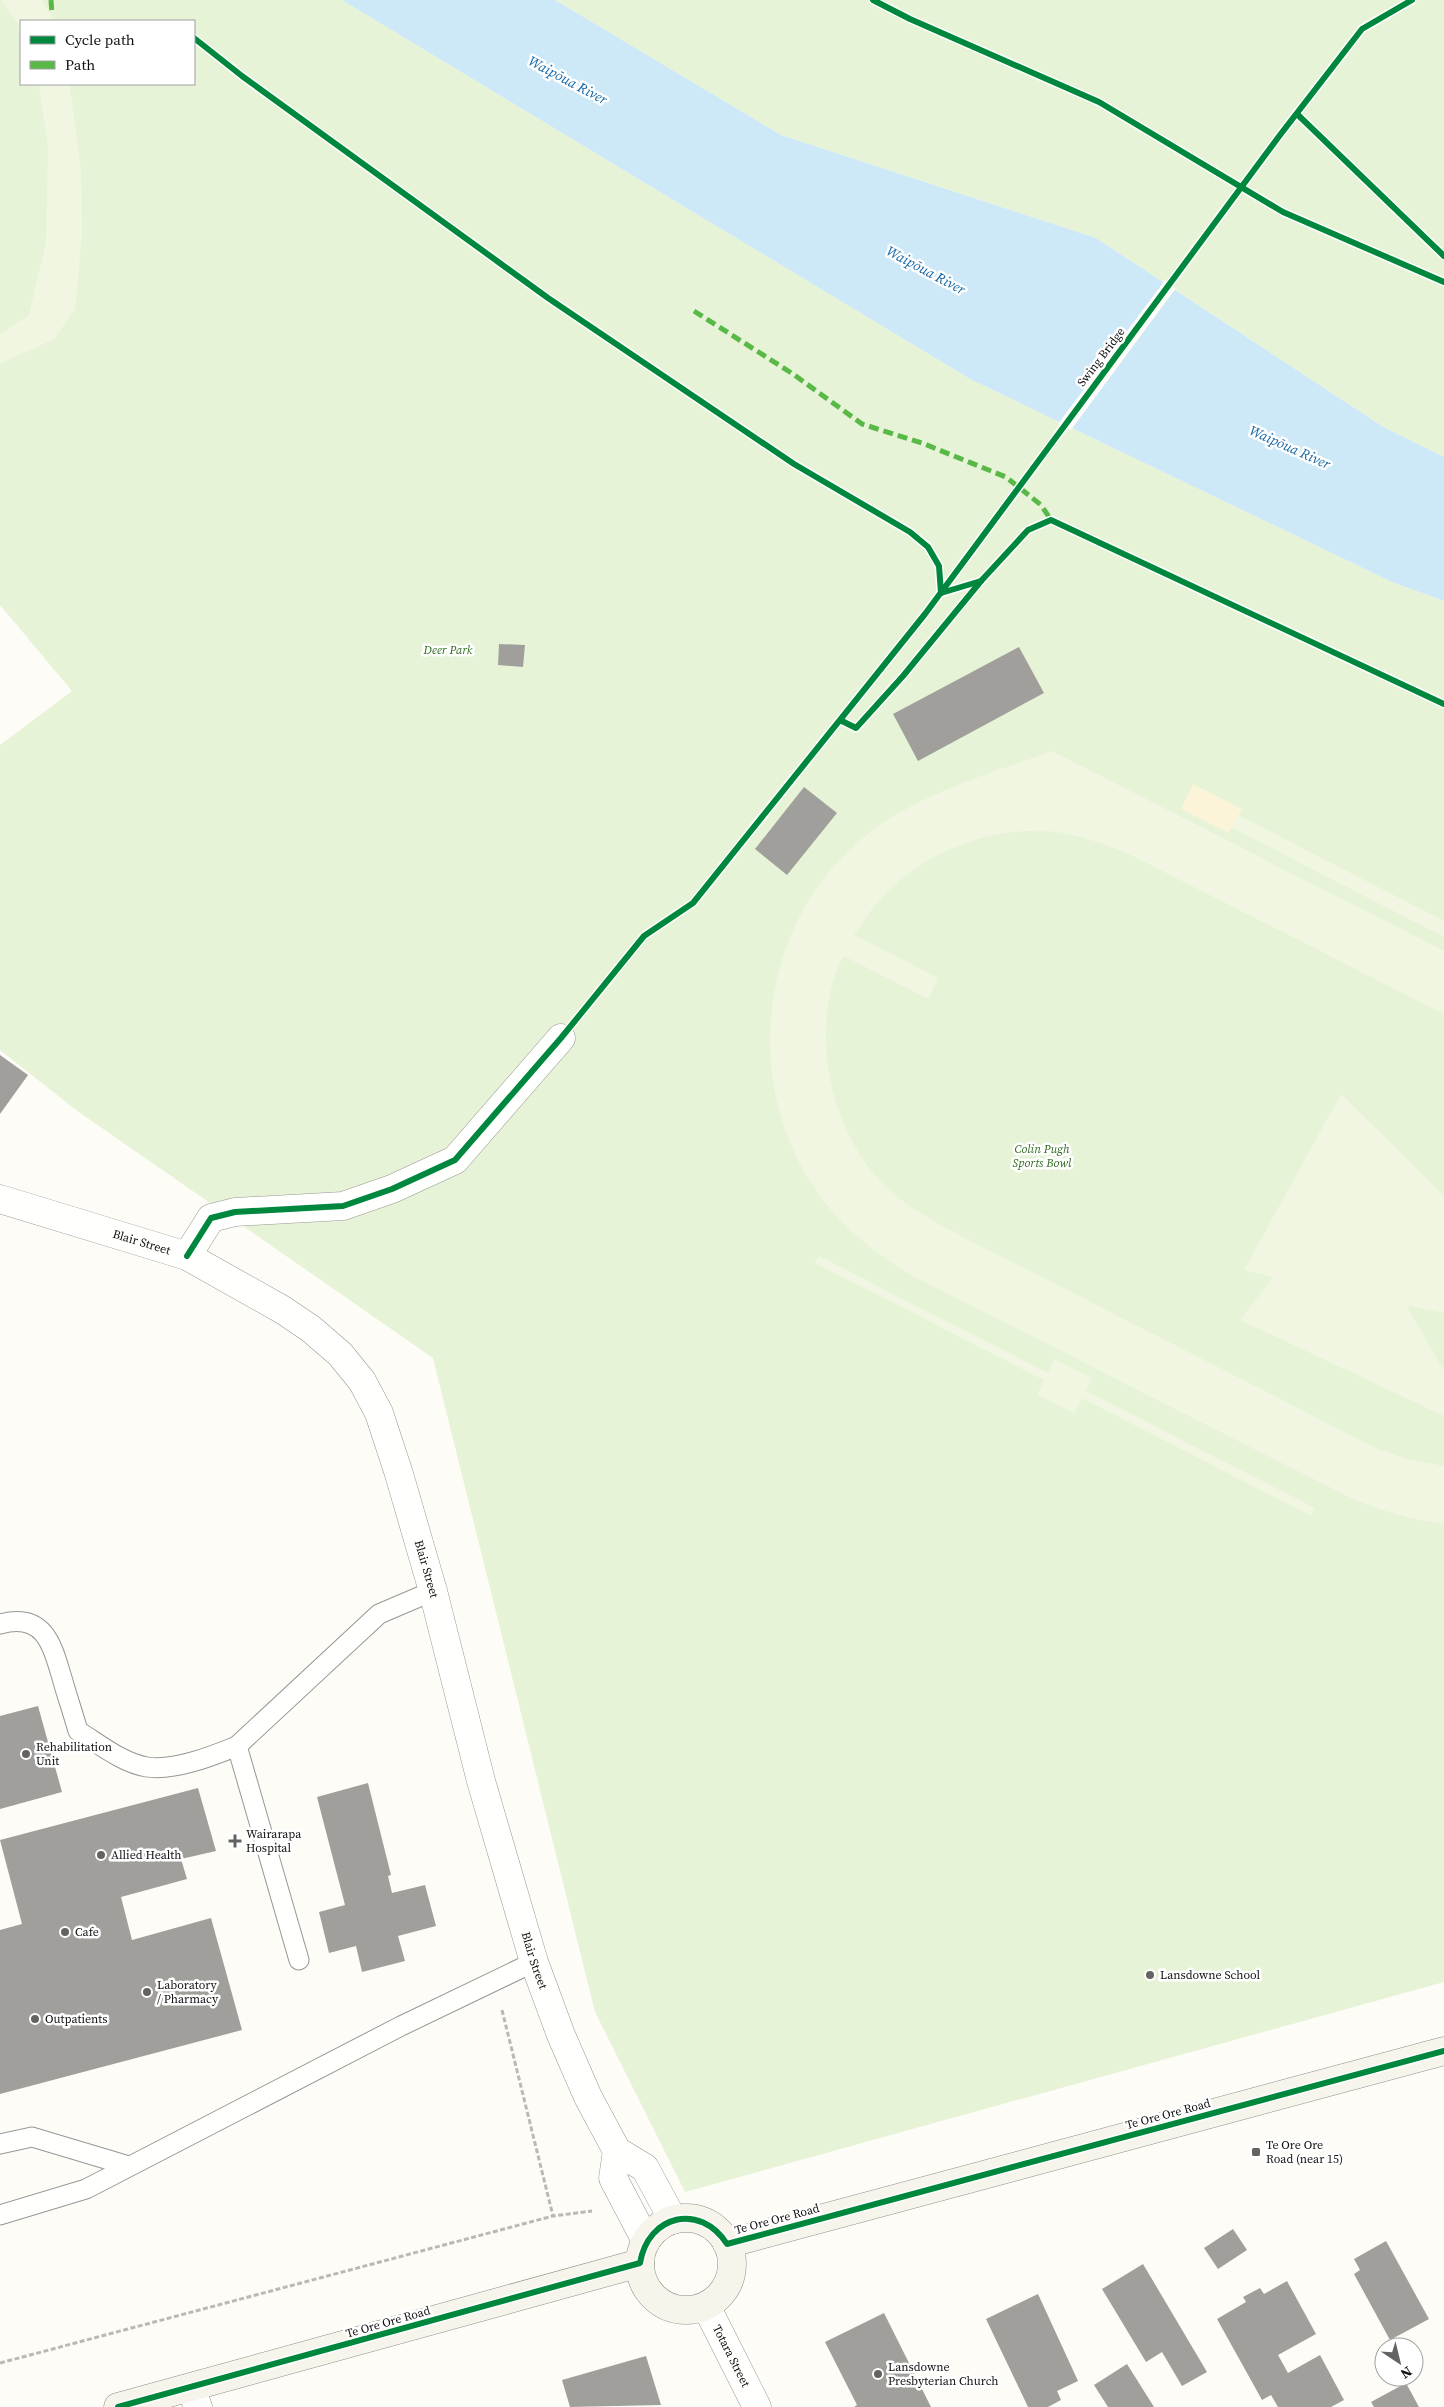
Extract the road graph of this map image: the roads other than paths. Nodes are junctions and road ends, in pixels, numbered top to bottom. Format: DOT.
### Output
graph roads {
  1 [pos="561,1038"];
  2 [pos="0,1199"];
  3 [pos="187,1256"];
  4 [pos="433,1591"];
  5 [pos="0,1624"];
  6 [pos="238,1746"];
  7 [pos="299,1960"];
  8 [pos="534,1962"];
  9 [pos="1444,2051"];
  10 [pos="0,2144"];
  11 [pos="617,2151"];
  12 [pos="129,2166"];
  13 [pos="0,2215"];
  14 [pos="673,2220"];
  15 [pos="727,2244"];
  16 [pos="643,2252"];
  17 [pos="706,2306"];
  18 [pos="195,2398"];
  19 [pos="118,2407"];
  20 [pos="757,2407"];
  1 -- 3 [label="street"];
  2 -- 3 [label="street, Blair Street"];
  3 -- 4 [label="street, Blair Street"];
  4 -- 6 [label="lane"];
  4 -- 8 [label="street, Blair Street"];
  5 -- 6 [label="lane"];
  6 -- 7 [label="lane"];
  8 -- 11 [label="street, Blair Street"];
  8 -- 12 [label="lane"];
  9 -- 15 [label="main road, Te Ore Ore Road"];
  10 -- 12 [label="lane"];
  11 -- 14 [label="street"];
  11 -- 16 [label="street"];
  12 -- 13 [label="lane"];
  14 -- 15 [label="main road, Te Ore Ore Road"];
  14 -- 16 [label="main road, Te Ore Ore Road"];
  15 -- 17 [label="main road, Te Ore Ore Road"];
  16 -- 17 [label="main road"];
  16 -- 18 [label="main road, Te Ore Ore Road"];
  17 -- 20 [label="street, Totara Street"];
  18 -- 19 [label="main road, Te Ore Ore Road"];
}
